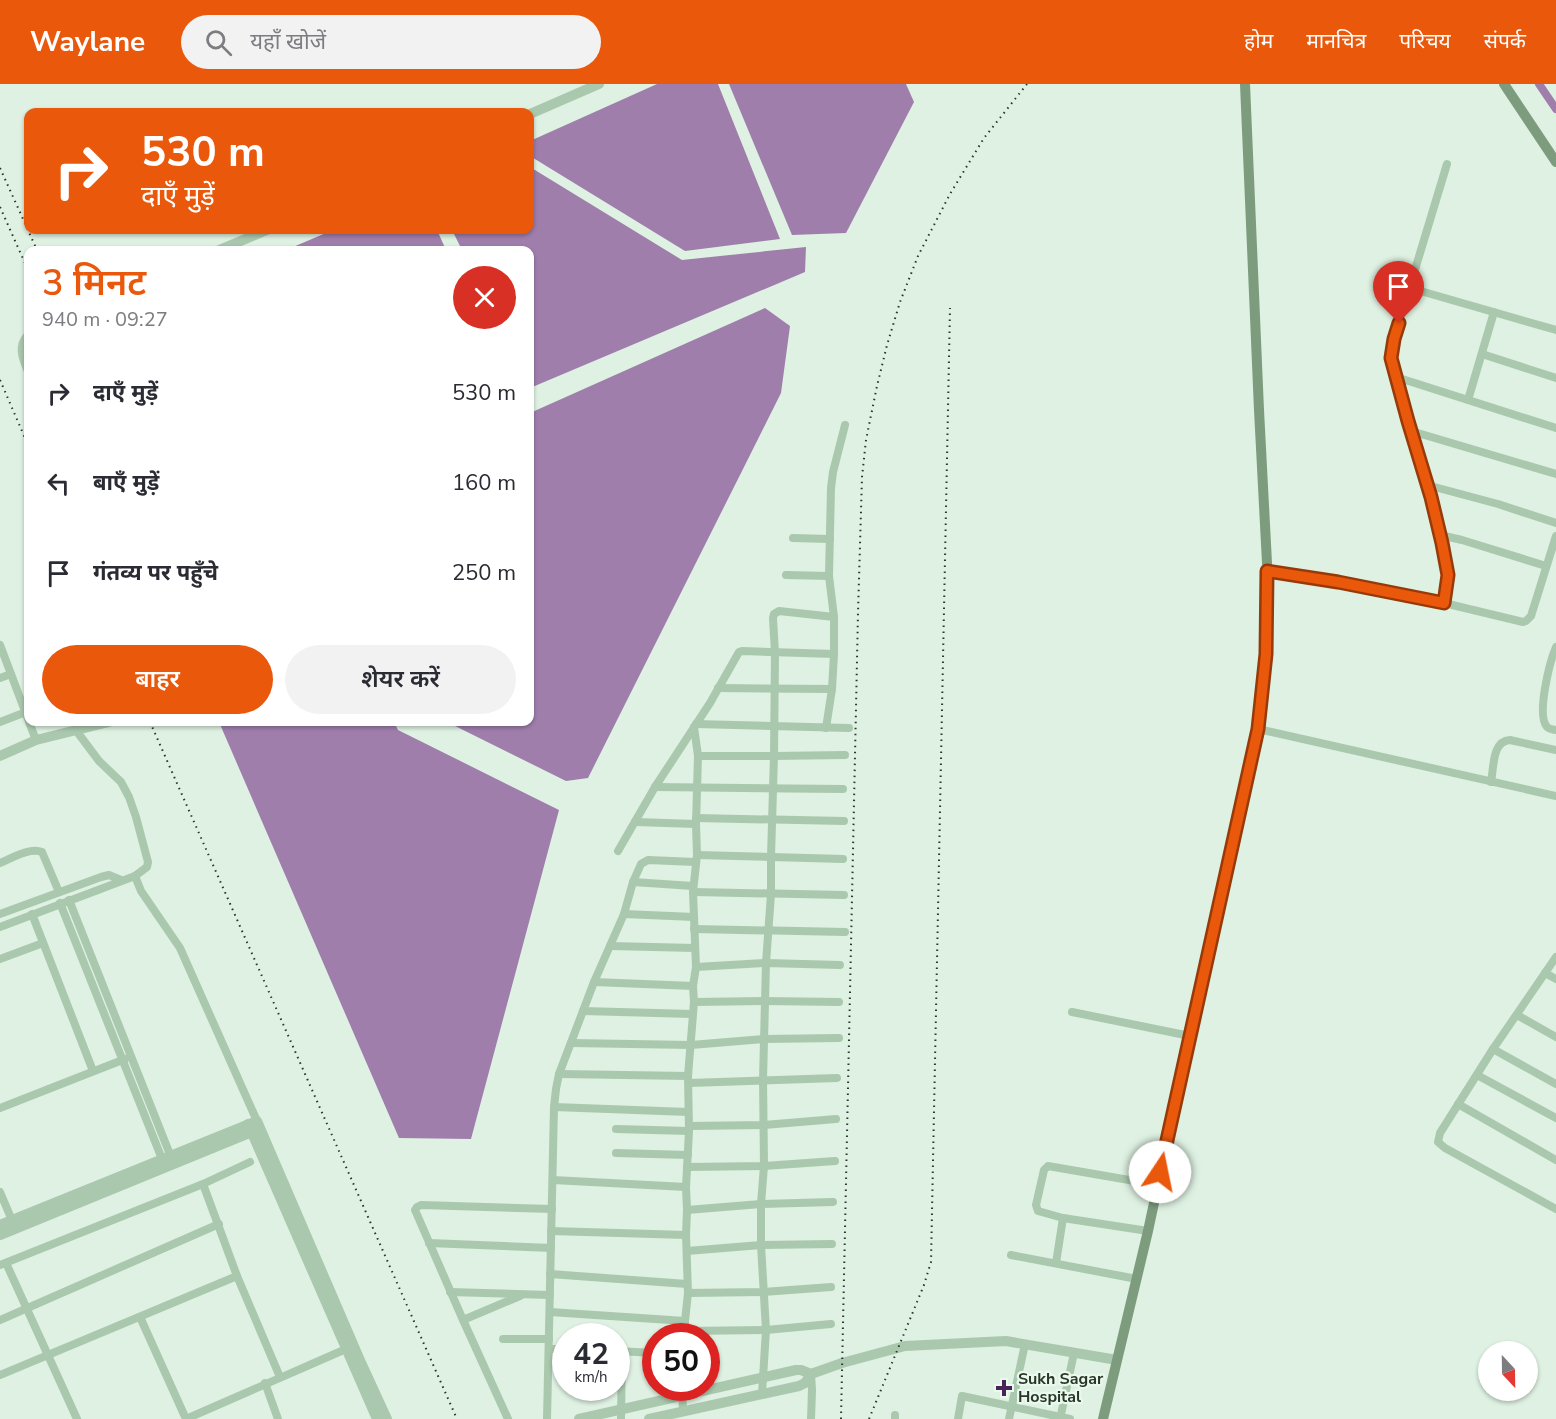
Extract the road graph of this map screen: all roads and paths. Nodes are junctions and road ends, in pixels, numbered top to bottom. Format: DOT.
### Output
graph roads {
  1 [pos="599,84"];
  2 [pos="1245,84"];
  3 [pos="1504,84"];
  4 [pos="534,112"];
  5 [pos="1556,162"];
  6 [pos="1447,164"];
  7 [pos="257,234"];
  8 [pos="229,246"];
  9 [pos="1410,288"];
  10 [pos="1494,312"];
  11 [pos="1556,330"];
  12 [pos="24,342"];
  13 [pos="1482,354"];
  14 [pos="24,358"];
  15 [pos="1396,377"];
  16 [pos="1556,378"];
  17 [pos="1468,400"];
  18 [pos="845,426"];
  19 [pos="1556,428"];
  20 [pos="1411,431"];
  21 [pos="1556,474"];
  22 [pos="1427,485"];
  23 [pos="1556,523"];
  24 [pos="1440,535"];
  25 [pos="1556,536"];
  26 [pos="793,538"];
  27 [pos="830,539"];
  28 [pos="1546,566"];
  29 [pos="1267,571"];
  30 [pos="786,575"];
  31 [pos="829,576"];
  32 [pos="1444,603"];
  33 [pos="834,617"];
  34 [pos="0,645"];
  35 [pos="1556,647"];
  36 [pos="775,652"];
  37 [pos="834,654"];
  38 [pos="1548,672"];
  39 [pos="11,674"];
  40 [pos="1556,677"];
  41 [pos="0,678"];
  42 [pos="718,688"];
  43 [pos="775,688"];
  44 [pos="832,689"];
  45 [pos="24,708"];
  46 [pos="24,719"];
  47 [pos="0,722"];
  48 [pos="31,726"];
  49 [pos="90,726"];
  50 [pos="695,726"];
  51 [pos="775,726"];
  52 [pos="826,728"];
  53 [pos="849,728"];
  54 [pos="75,729"];
  55 [pos="1258,729"];
  56 [pos="1555,733"];
  57 [pos="36,740"];
  58 [pos="1556,750"];
  59 [pos="845,755"];
  60 [pos="0,756"];
  61 [pos="698,756"];
  62 [pos="774,756"];
  63 [pos="1491,782"];
  64 [pos="655,787"];
  65 [pos="696,787"];
  66 [pos="773,788"];
  67 [pos="843,789"];
  68 [pos="1556,796"];
  69 [pos="772,820"];
  70 [pos="696,821"];
  71 [pos="844,821"];
  72 [pos="635,822"];
  73 [pos="618,851"];
  74 [pos="771,857"];
  75 [pos="696,858"];
  76 [pos="843,859"];
  77 [pos="0,863"];
  78 [pos="135,876"];
  79 [pos="121,880"];
  80 [pos="633,882"];
  81 [pos="693,889"];
  82 [pos="59,892"];
  83 [pos="771,894"];
  84 [pos="844,895"];
  85 [pos="69,900"];
  86 [pos="60,903"];
  87 [pos="0,914"];
  88 [pos="32,914"];
  89 [pos="624,914"];
  90 [pos="694,917"];
  91 [pos="0,927"];
  92 [pos="694,929"];
  93 [pos="769,931"];
  94 [pos="845,933"];
  95 [pos="44,943"];
  96 [pos="610,946"];
  97 [pos="695,948"];
  98 [pos="1556,957"];
  99 [pos="0,959"];
  100 [pos="766,963"];
  101 [pos="840,965"];
  102 [pos="696,967"];
  103 [pos="1545,973"];
  104 [pos="1556,979"];
  105 [pos="594,982"];
  106 [pos="693,986"];
  107 [pos="765,1001"];
  108 [pos="693,1002"];
  109 [pos="839,1002"];
  110 [pos="583,1011"];
  111 [pos="1072,1012"];
  112 [pos="692,1014"];
  113 [pos="1517,1015"];
  114 [pos="1190,1036"];
  115 [pos="1556,1037"];
  116 [pos="839,1038"];
  117 [pos="764,1039"];
  118 [pos="571,1043"];
  119 [pos="691,1045"];
  120 [pos="1493,1049"];
  121 [pos="127,1058"];
  122 [pos="93,1071"];
  123 [pos="559,1074"];
  124 [pos="1477,1075"];
  125 [pos="837,1078"];
  126 [pos="689,1079"];
  127 [pos="763,1080"];
  128 [pos="1556,1084"];
  129 [pos="1458,1104"];
  130 [pos="554,1107"];
  131 [pos="0,1108"];
  132 [pos="688,1112"];
  133 [pos="1556,1118"];
  134 [pos="836,1119"];
  135 [pos="764,1125"];
  136 [pos="254,1127"];
  137 [pos="689,1129"];
  138 [pos="616,1130"];
  139 [pos="616,1153"];
  140 [pos="688,1155"];
  141 [pos="1556,1160"];
  142 [pos="835,1161"];
  143 [pos="168,1162"];
  144 [pos="250,1162"];
  145 [pos="764,1166"];
  146 [pos="687,1167"];
  147 [pos="553,1180"];
  148 [pos="203,1184"];
  149 [pos="1158,1185"];
  150 [pos="686,1187"];
  151 [pos="0,1192"];
  152 [pos="833,1203"];
  153 [pos="761,1204"];
  154 [pos="552,1209"];
  155 [pos="1556,1209"];
  156 [pos="687,1210"];
  157 [pos="1063,1218"];
  158 [pos="13,1224"];
  159 [pos="219,1224"];
  160 [pos="0,1225"];
  161 [pos="551,1231"];
  162 [pos="1149,1231"];
  163 [pos="0,1235"];
  164 [pos="686,1235"];
  165 [pos="429,1243"];
  166 [pos="832,1244"];
  167 [pos="761,1245"];
  168 [pos="551,1248"];
  169 [pos="687,1251"];
  170 [pos="1011,1255"];
  171 [pos="1056,1263"];
  172 [pos="3,1264"];
  173 [pos="550,1274"];
  174 [pos="237,1276"];
  175 [pos="1137,1279"];
  176 [pos="831,1287"];
  177 [pos="687,1288"];
  178 [pos="450,1292"];
  179 [pos="763,1292"];
  180 [pos="524,1294"];
  181 [pos="550,1295"];
  182 [pos="26,1308"];
  183 [pos="549,1312"];
  184 [pos="140,1317"];
  185 [pos="0,1320"];
  186 [pos="463,1320"];
  187 [pos="685,1321"];
  188 [pos="831,1324"];
  189 [pos="766,1330"];
  190 [pos="720,1332"];
  191 [pos="503,1338"];
  192 [pos="549,1339"];
  193 [pos="1024,1344"];
  194 [pos="346,1349"];
  195 [pos="549,1349"];
  196 [pos="1074,1353"];
  197 [pos="47,1355"];
  198 [pos="1117,1360"];
  199 [pos="810,1374"];
  200 [pos="0,1375"];
  201 [pos="280,1377"];
  202 [pos="762,1378"];
  203 [pos="265,1383"];
  204 [pos="720,1385"];
  205 [pos="762,1395"];
  206 [pos="657,1401"];
  207 [pos="682,1401"];
  208 [pos="1012,1407"];
  209 [pos="683,1411"];
  210 [pos="621,1414"];
  211 [pos="1060,1418"];
  212 [pos="77,1419"];
  213 [pos="279,1419"];
  214 [pos="377,1419"];
  215 [pos="387,1419"];
  216 [pos="508,1419"];
  217 [pos="548,1419"];
  218 [pos="579,1419"];
  219 [pos="649,1419"];
  220 [pos="811,1419"];
  221 [pos="958,1419"];
  222 [pos="1009,1419"];
  223 [pos="1070,1419"];
  224 [pos="1103,1419"];
  1 -- 4 [label="street"];
  2 -- 29 [label="main road"];
  3 -- 5 [label="main road"];
  6 -- 9 [label="street"];
  7 -- 8 [label="street"];
  9 -- 10 [label="street"];
  9 -- 15 [label="street"];
  10 -- 11 [label="street"];
  10 -- 13 [label="street"];
  12 -- 14 [label="street"];
  13 -- 16 [label="street"];
  13 -- 17 [label="street"];
  15 -- 17 [label="street"];
  15 -- 20 [label="street"];
  17 -- 19 [label="street"];
  18 -- 27 [label="street"];
  20 -- 21 [label="street"];
  20 -- 22 [label="street"];
  22 -- 23 [label="street"];
  22 -- 24 [label="street"];
  24 -- 28 [label="street"];
  24 -- 32 [label="street"];
  25 -- 28 [label="street"];
  26 -- 27 [label="street"];
  27 -- 31 [label="street"];
  28 -- 32 [label="street"];
  29 -- 32 [label="street"];
  29 -- 55 [label="main road"];
  30 -- 31 [label="street"];
  31 -- 33 [label="street"];
  33 -- 36 [label="street"];
  33 -- 37 [label="street"];
  34 -- 39 [label="street"];
  35 -- 38 [label="street"];
  36 -- 37 [label="street"];
  36 -- 42 [label="street"];
  36 -- 43 [label="street"];
  37 -- 44 [label="street"];
  38 -- 40 [label="street"];
  38 -- 56 [label="street"];
  39 -- 41 [label="street"];
  39 -- 45 [label="street"];
  42 -- 43 [label="street"];
  42 -- 50 [label="street"];
  43 -- 44 [label="street"];
  43 -- 51 [label="street"];
  44 -- 52 [label="street"];
  46 -- 47 [label="street"];
  48 -- 57 [label="street"];
  49 -- 54 [label="street"];
  50 -- 51 [label="street"];
  50 -- 61 [label="street"];
  50 -- 64 [label="street"];
  51 -- 52 [label="street"];
  51 -- 62 [label="street"];
  52 -- 53 [label="street"];
  54 -- 57 [label="street"];
  54 -- 78 [label="street"];
  55 -- 63 [label="street"];
  55 -- 114 [label="main road"];
  57 -- 60 [label="street"];
  58 -- 63 [label="street"];
  59 -- 62 [label="street"];
  61 -- 62 [label="street"];
  61 -- 65 [label="street"];
  62 -- 66 [label="street"];
  63 -- 68 [label="street"];
  64 -- 65 [label="street"];
  64 -- 72 [label="street"];
  65 -- 66 [label="street"];
  65 -- 70 [label="street"];
  66 -- 67 [label="street"];
  66 -- 69 [label="street"];
  69 -- 70 [label="street"];
  69 -- 71 [label="street"];
  69 -- 74 [label="street"];
  70 -- 72 [label="street"];
  70 -- 75 [label="street"];
  72 -- 73 [label="street"];
  74 -- 75 [label="street"];
  74 -- 76 [label="street"];
  74 -- 83 [label="street"];
  75 -- 80 [label="street"];
  75 -- 81 [label="street"];
  77 -- 82 [label="street"];
  78 -- 79 [label="street"];
  78 -- 136 [label="street"];
  79 -- 82 [label="street"];
  79 -- 85 [label="street"];
  80 -- 81 [label="street"];
  80 -- 89 [label="street"];
  81 -- 83 [label="street"];
  81 -- 90 [label="street"];
  82 -- 87 [label="street"];
  83 -- 84 [label="street"];
  83 -- 93 [label="street"];
  85 -- 86 [label="street"];
  85 -- 121 [label="street"];
  86 -- 88 [label="street"];
  86 -- 121 [label="street"];
  88 -- 91 [label="street"];
  88 -- 95 [label="street"];
  89 -- 90 [label="street"];
  89 -- 96 [label="street"];
  90 -- 92 [label="street"];
  92 -- 93 [label="street"];
  92 -- 97 [label="street"];
  93 -- 94 [label="street"];
  93 -- 100 [label="street"];
  95 -- 99 [label="street"];
  95 -- 122 [label="street"];
  96 -- 97 [label="street"];
  96 -- 105 [label="street"];
  97 -- 102 [label="street"];
  98 -- 103 [label="street"];
  100 -- 101 [label="street"];
  100 -- 102 [label="street"];
  100 -- 107 [label="street"];
  102 -- 106 [label="street"];
  103 -- 104 [label="street"];
  103 -- 113 [label="street"];
  105 -- 106 [label="street"];
  105 -- 110 [label="street"];
  106 -- 108 [label="street"];
  107 -- 108 [label="street"];
  107 -- 109 [label="street"];
  107 -- 117 [label="street"];
  108 -- 112 [label="street"];
  110 -- 112 [label="street"];
  110 -- 118 [label="street"];
  111 -- 114 [label="street"];
  112 -- 119 [label="street"];
  113 -- 115 [label="street"];
  113 -- 120 [label="street"];
  114 -- 149 [label="main road"];
  116 -- 117 [label="street"];
  117 -- 119 [label="street"];
  117 -- 127 [label="street"];
  118 -- 119 [label="street"];
  118 -- 123 [label="street"];
  119 -- 126 [label="street"];
  120 -- 124 [label="street"];
  120 -- 128 [label="street"];
  121 -- 122 [label="street"];
  121 -- 143 [label="street"];
  122 -- 131 [label="street"];
  123 -- 126 [label="street"];
  123 -- 130 [label="street"];
  124 -- 129 [label="street"];
  124 -- 133 [label="street"];
  125 -- 127 [label="street"];
  126 -- 127 [label="street"];
  126 -- 132 [label="street"];
  127 -- 135 [label="street"];
  129 -- 141 [label="street"];
  129 -- 155 [label="street"];
  130 -- 132 [label="street"];
  130 -- 147 [label="street"];
  132 -- 137 [label="street"];
  134 -- 135 [label="street"];
  135 -- 137 [label="street"];
  135 -- 145 [label="street"];
  136 -- 143 [label="street"];
  136 -- 194 [label="street"];
  136 -- 215 [label="street"];
  137 -- 138 [label="street"];
  137 -- 140 [label="street"];
  139 -- 140 [label="street"];
  140 -- 146 [label="street"];
  142 -- 145 [label="street"];
  143 -- 158 [label="street"];
  144 -- 148 [label="street"];
  145 -- 146 [label="street"];
  145 -- 153 [label="street"];
  146 -- 150 [label="street"];
  147 -- 150 [label="street"];
  147 -- 154 [label="street"];
  148 -- 159 [label="street"];
  148 -- 172 [label="street"];
  149 -- 157 [label="street"];
  149 -- 162 [label="main road"];
  150 -- 156 [label="street"];
  151 -- 158 [label="street"];
  152 -- 153 [label="street"];
  153 -- 156 [label="street"];
  153 -- 167 [label="street"];
  154 -- 161 [label="street"];
  154 -- 165 [label="street"];
  156 -- 164 [label="street"];
  157 -- 162 [label="street"];
  157 -- 171 [label="street"];
  158 -- 160 [label="street"];
  158 -- 163 [label="street"];
  159 -- 174 [label="street"];
  159 -- 182 [label="street"];
  161 -- 164 [label="street"];
  161 -- 168 [label="street"];
  162 -- 175 [label="main road"];
  164 -- 169 [label="street"];
  165 -- 168 [label="street"];
  165 -- 178 [label="street"];
  166 -- 167 [label="street"];
  167 -- 169 [label="street"];
  167 -- 179 [label="street"];
  168 -- 173 [label="street"];
  169 -- 177 [label="street"];
  170 -- 171 [label="street"];
  171 -- 175 [label="street"];
  172 -- 182 [label="street"];
  173 -- 177 [label="street"];
  173 -- 181 [label="street"];
  174 -- 184 [label="street"];
  174 -- 201 [label="street"];
  175 -- 198 [label="main road"];
  176 -- 179 [label="street"];
  177 -- 179 [label="street"];
  177 -- 187 [label="street"];
  178 -- 180 [label="street"];
  178 -- 186 [label="street"];
  179 -- 189 [label="street"];
  180 -- 181 [label="street"];
  180 -- 186 [label="street"];
  181 -- 183 [label="street"];
  182 -- 185 [label="street"];
  182 -- 197 [label="street"];
  183 -- 187 [label="street"];
  183 -- 192 [label="street"];
  184 -- 197 [label="street"];
  184 -- 203 [label="street"];
  186 -- 216 [label="street"];
  188 -- 189 [label="street"];
  189 -- 190 [label="street"];
  189 -- 202 [label="street"];
  191 -- 192 [label="street"];
  192 -- 195 [label="street"];
  193 -- 196 [label="street"];
  193 -- 199 [label="street"];
  193 -- 208 [label="street"];
  194 -- 201 [label="street"];
  194 -- 214 [label="street"];
  195 -- 217 [label="street"];
  196 -- 198 [label="street"];
  196 -- 211 [label="street"];
  197 -- 200 [label="street"];
  197 -- 212 [label="street"];
  198 -- 224 [label="main road"];
  199 -- 202 [label="street"];
  199 -- 205 [label="street"];
  199 -- 220 [label="street"];
  201 -- 203 [label="street"];
  202 -- 204 [label="street"];
  202 -- 205 [label="street"];
  203 -- 213 [label="street"];
  205 -- 209 [label="street"];
  206 -- 210 [label="street"];
  207 -- 209 [label="street"];
  208 -- 211 [label="street"];
  208 -- 221 [label="street"];
  208 -- 222 [label="street"];
  209 -- 219 [label="street"];
  210 -- 218 [label="street"];
  211 -- 223 [label="street"];
}
